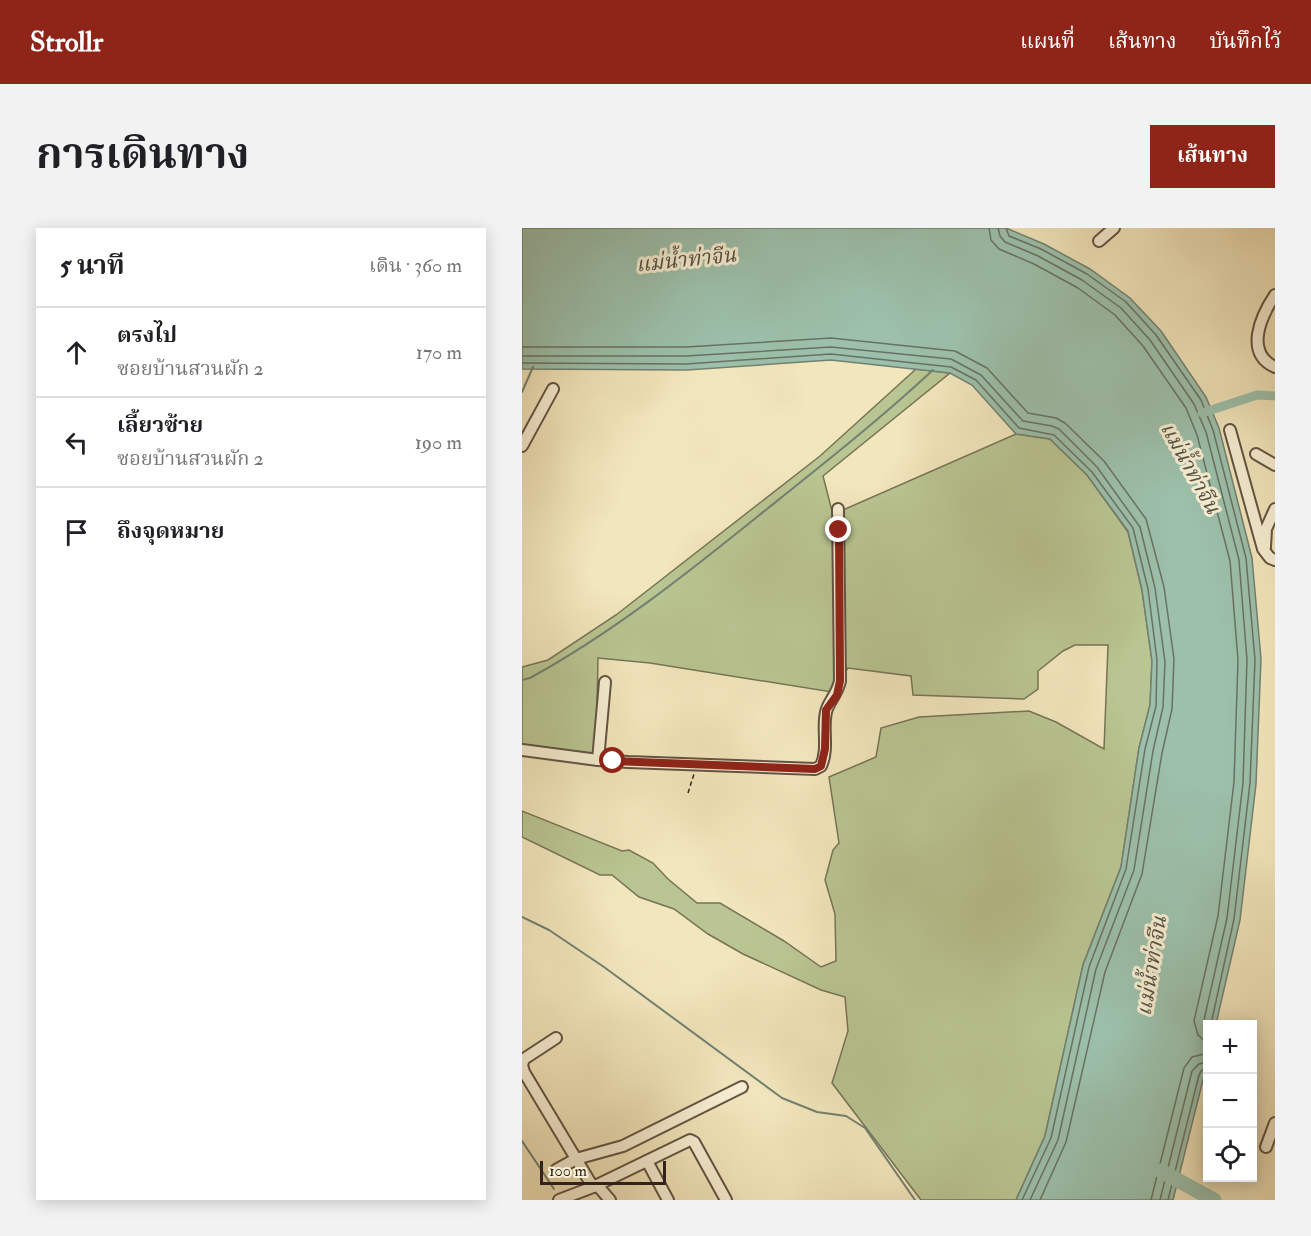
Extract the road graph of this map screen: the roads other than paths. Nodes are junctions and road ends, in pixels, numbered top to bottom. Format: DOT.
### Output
graph roads {
  1 [pos="1114,228"];
  2 [pos="1099,241"];
  3 [pos="1275,295"];
  4 [pos="1275,367"];
  5 [pos="553,389"];
  6 [pos="1230,430"];
  7 [pos="522,446"];
  8 [pos="1256,454"];
  9 [pos="1275,465"];
  10 [pos="838,509"];
  11 [pos="1274,513"];
  12 [pos="1270,556"];
  13 [pos="605,682"];
  14 [pos="522,750"];
  15 [pos="598,760"];
  16 [pos="556,1038"];
  17 [pos="742,1087"];
  18 [pos="1275,1123"];
  19 [pos="1266,1147"];
  20 [pos="576,1160"];
  21 [pos="647,1161"];
  22 [pos="556,1170"];
  23 [pos="595,1186"];
  24 [pos="566,1199"];
  25 [pos="610,1200"];
  26 [pos="668,1200"];
  27 [pos="726,1200"];
  1 -- 2 [label="street"];
  3 -- 4 [label="street"];
  5 -- 7 [label="street"];
  6 -- 12 [label="street"];
  8 -- 9 [label="street"];
  10 -- 15 [label="street"];
  11 -- 12 [label="street"];
  13 -- 15 [label="street"];
  14 -- 15 [label="street"];
  16 -- 20 [label="street"];
  17 -- 20 [label="street"];
  18 -- 19 [label="street"];
  20 -- 22 [label="street"];
  20 -- 23 [label="street"];
  21 -- 23 [label="street"];
  21 -- 26 [label="street"];
  21 -- 27 [label="street"];
  23 -- 24 [label="street"];
  23 -- 25 [label="street"];
}
